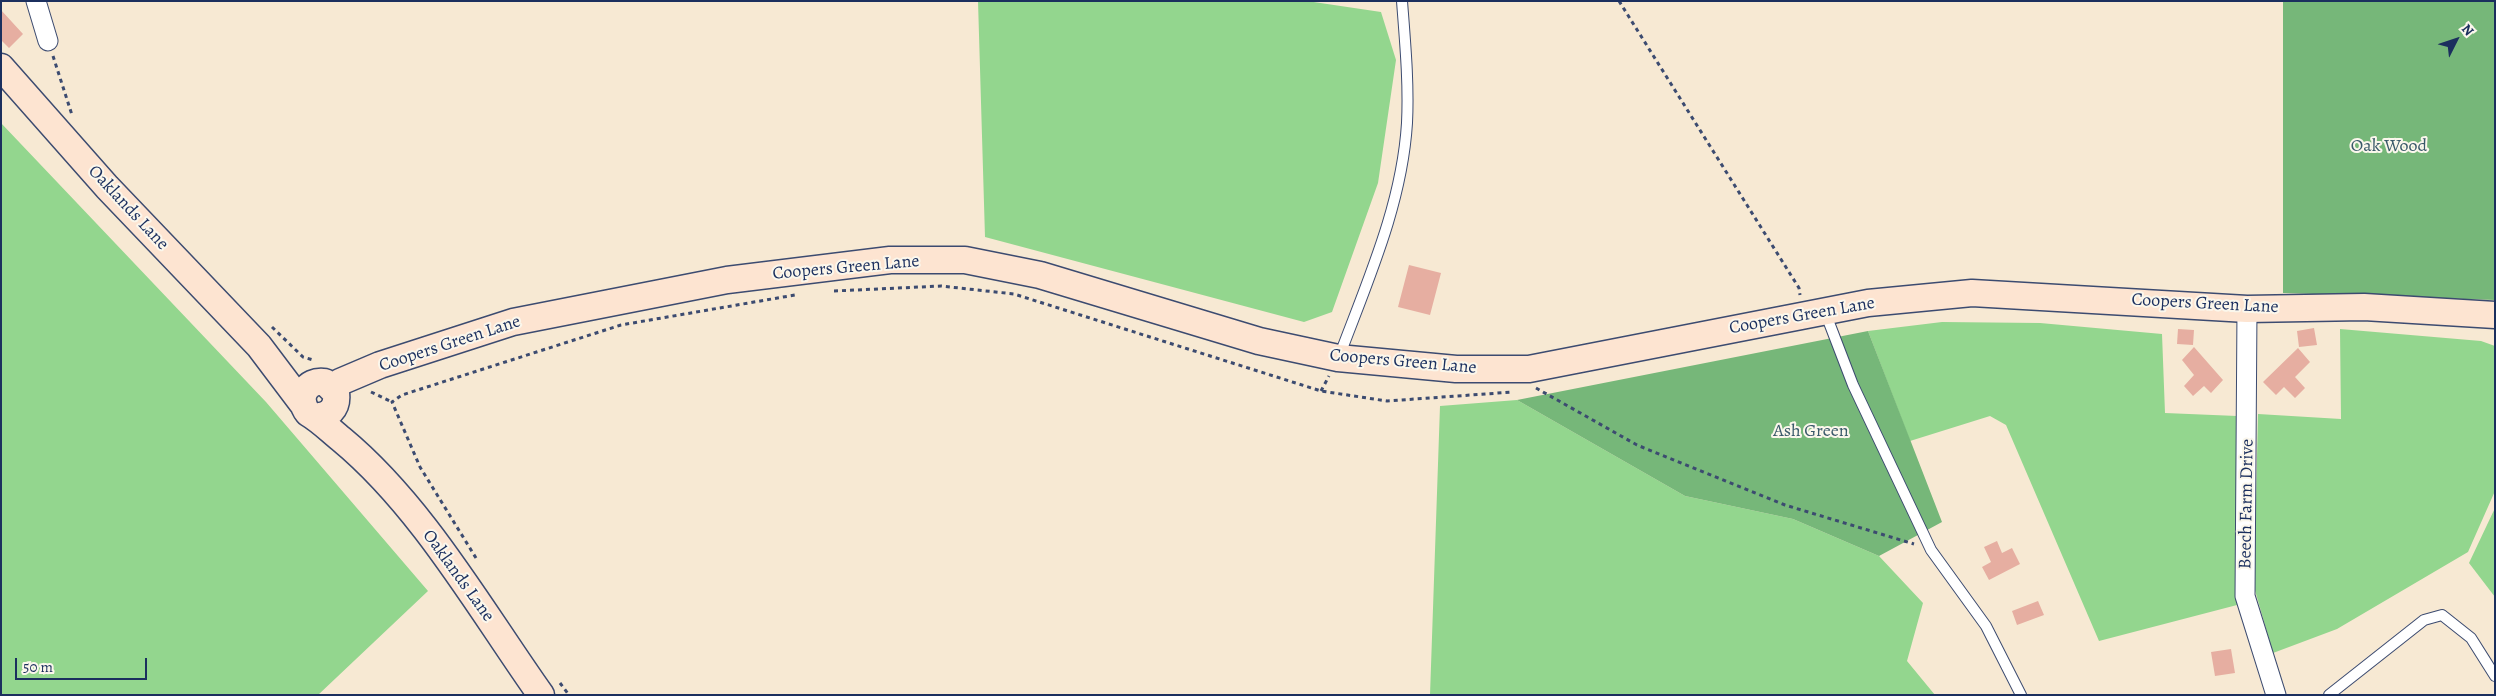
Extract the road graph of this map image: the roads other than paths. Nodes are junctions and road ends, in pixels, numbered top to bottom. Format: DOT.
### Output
graph roads {
  1 [pos="36,1"];
  2 [pos="1402,1"];
  3 [pos="48,42"];
  4 [pos="1,67"];
  5 [pos="2247,309"];
  6 [pos="1815,313"];
  7 [pos="2495,315"];
  8 [pos="1338,358"];
  9 [pos="320,399"];
  10 [pos="2495,676"];
  11 [pos="550,687"];
  12 [pos="2021,695"];
  13 [pos="2276,695"];
  14 [pos="2329,695"];
  1 -- 3 [label="street"];
  2 -- 8 [label="lane"];
  4 -- 9 [label="street, Oaklands Lane"];
  5 -- 6 [label="street, Coopers Green Lane"];
  5 -- 7 [label="street, Coopers Green Lane"];
  5 -- 13 [label="street, Beech Farm Drive"];
  6 -- 8 [label="street, Coopers Green Lane"];
  6 -- 12 [label="lane"];
  8 -- 9 [label="street, Coopers Green Lane"];
  9 -- 11 [label="street, Oaklands Lane"];
  10 -- 14 [label="lane"];
}
